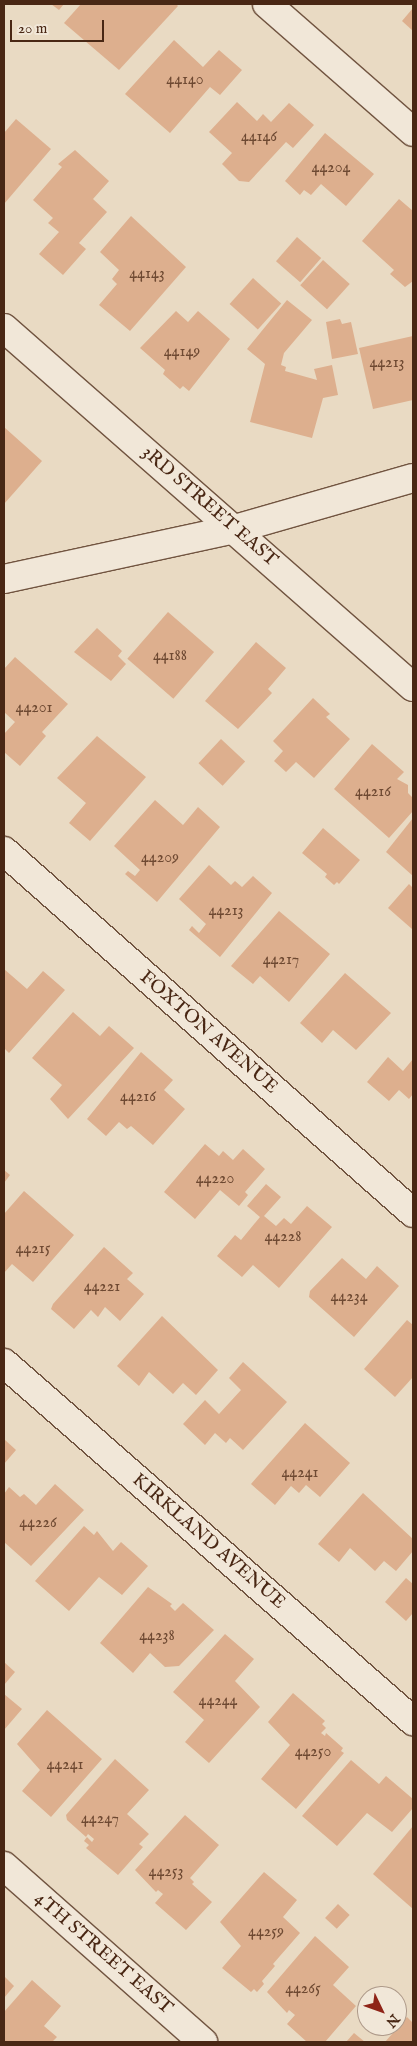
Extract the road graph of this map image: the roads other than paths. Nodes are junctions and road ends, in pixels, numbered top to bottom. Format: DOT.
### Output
graph roads {
  1 [pos="267,4"];
  2 [pos="413,132"];
  3 [pos="4,328"];
  4 [pos="413,478"];
  5 [pos="235,529"];
  6 [pos="4,578"];
  7 [pos="413,687"];
  8 [pos="4,851"];
  9 [pos="413,1213"];
  10 [pos="4,1363"];
  11 [pos="413,1721"];
  12 [pos="4,1866"];
  13 [pos="203,2042"];
  1 -- 2 [label="street"];
  3 -- 5 [label="street, 3RD STREET EAST"];
  4 -- 5 [label="street"];
  5 -- 6 [label="street"];
  5 -- 7 [label="street, 3RD STREET EAST"];
  8 -- 9 [label="street, FOXTON AVENUE"];
  10 -- 11 [label="street, KIRKLAND AVENUE"];
  12 -- 13 [label="street, 4TH STREET EAST"];
}
